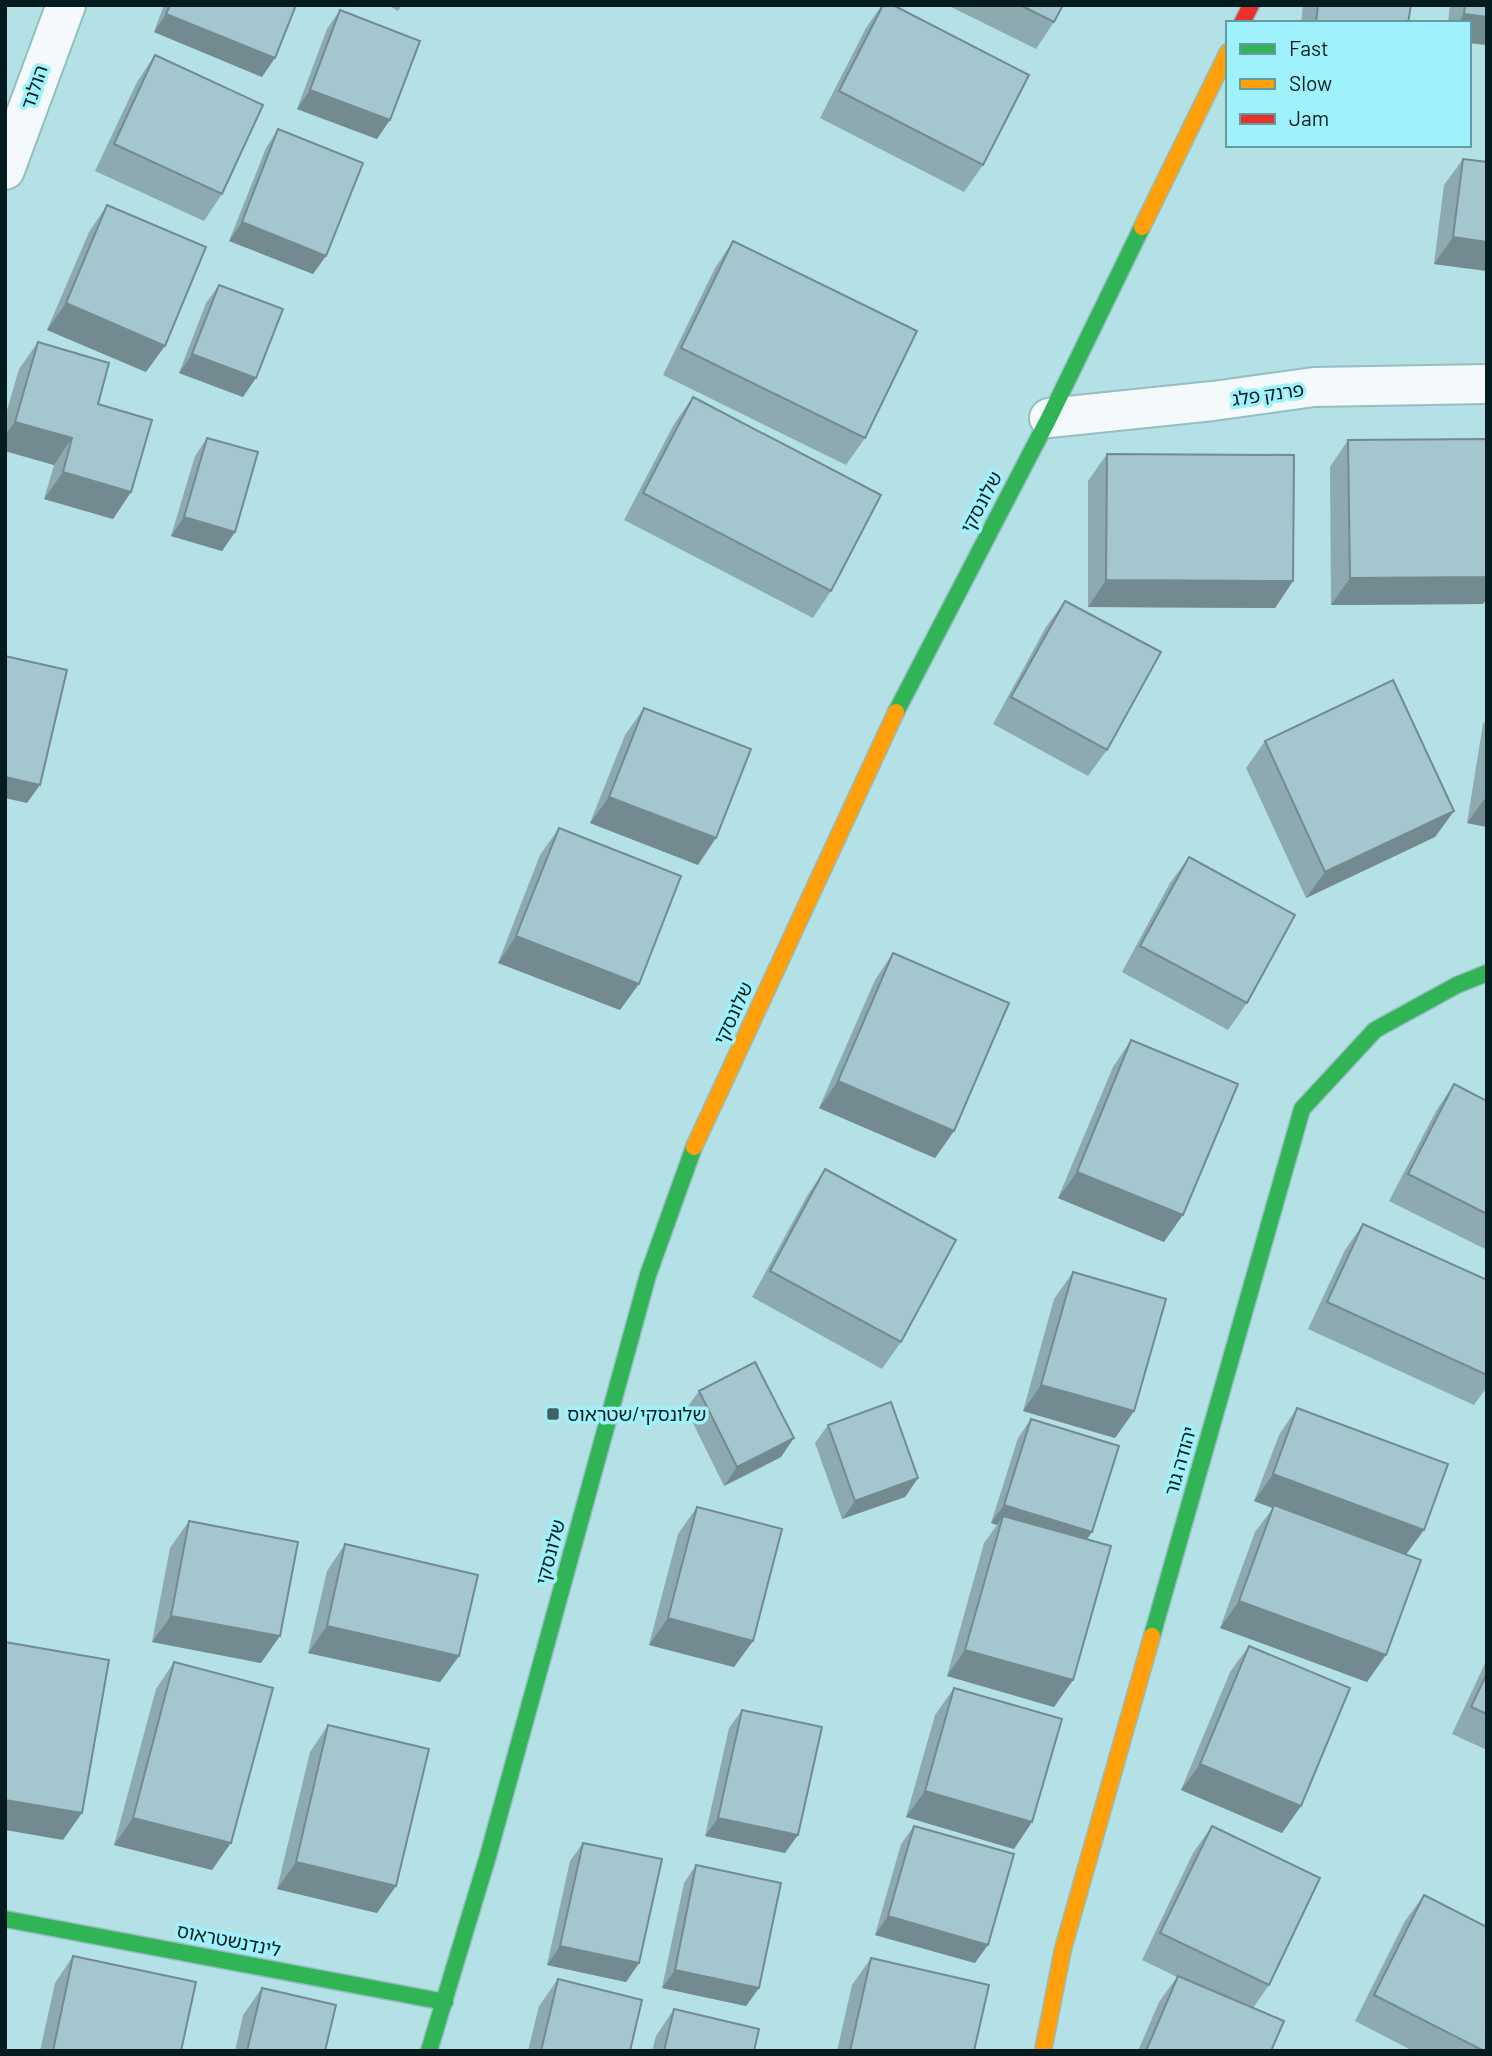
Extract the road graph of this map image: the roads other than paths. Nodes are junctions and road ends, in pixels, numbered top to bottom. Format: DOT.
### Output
graph roads {
  1 [pos="66,5"];
  2 [pos="1251,5"];
  3 [pos="1243,21"];
  4 [pos="1226,56"];
  5 [pos="5,170"];
  6 [pos="1487,384"];
  7 [pos="1049,418"];
  8 [pos="1487,973"];
  9 [pos="5,1919"];
  10 [pos="445,2002"];
  11 [pos="429,2051"];
  12 [pos="1042,2051"];
  1 -- 5 [label="street, הולנד"];
  2 -- 3 [label="street"];
  4 -- 7 [label="street, שלונסקי"];
  6 -- 7 [label="street, פרנק פלג"];
  7 -- 10 [label="street, שלונסקי"];
  8 -- 12 [label="street, יהודה גור"];
  9 -- 10 [label="street, לינדנשטראוס"];
  10 -- 11 [label="street, שלונסקי"];
}
